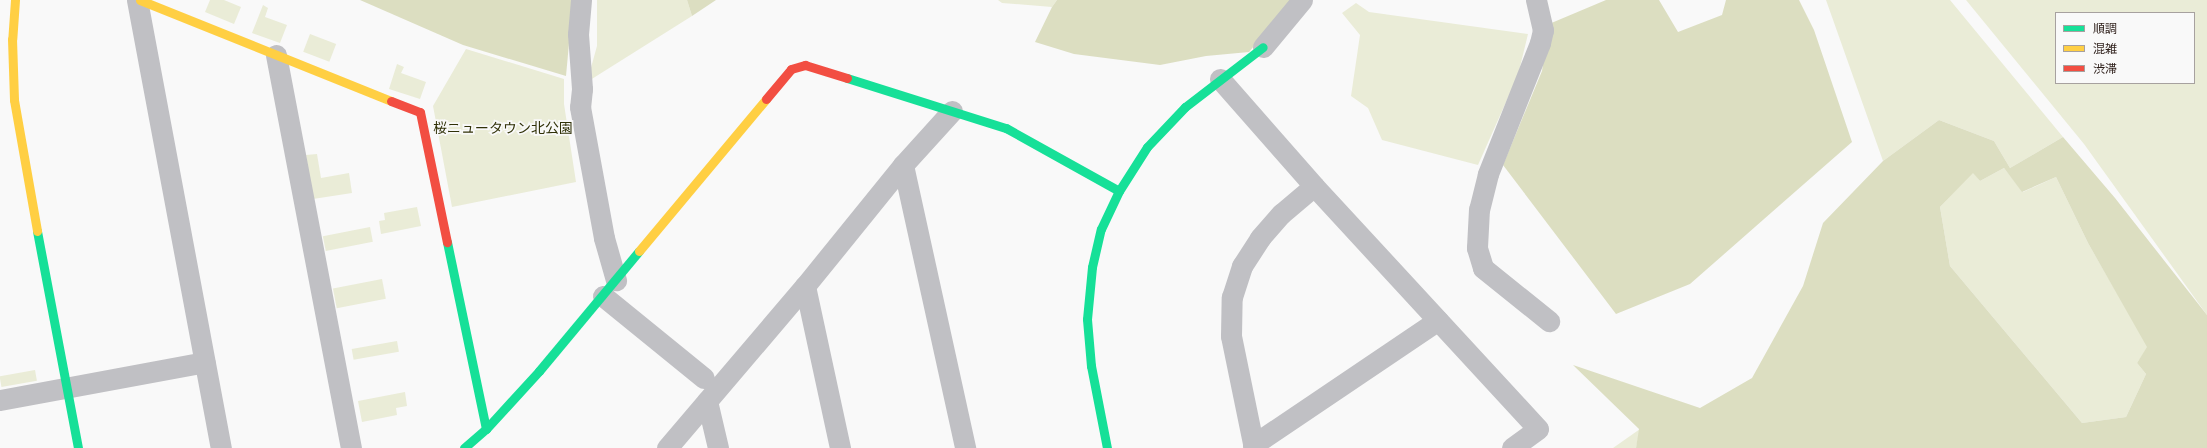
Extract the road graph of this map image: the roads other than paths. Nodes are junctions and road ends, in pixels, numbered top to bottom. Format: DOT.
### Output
graph roads {
  1 [pos="15,0"];
  2 [pos="137,0"];
  3 [pos="140,0"];
  4 [pos="581,0"];
  5 [pos="1302,0"];
  6 [pos="1536,0"];
  7 [pos="6,40"];
  8 [pos="1263,47"];
  9 [pos="276,55"];
  10 [pos="1220,79"];
  11 [pos="952,111"];
  12 [pos="903,164"];
  13 [pos="1314,186"];
  14 [pos="1119,191"];
  15 [pos="616,280"];
  16 [pos="805,286"];
  17 [pos="603,296"];
  18 [pos="1438,320"];
  19 [pos="1549,321"];
  20 [pos="205,362"];
  21 [pos="704,378"];
  22 [pos="67,387"];
  23 [pos="0,400"];
  24 [pos="707,401"];
  25 [pos="486,429"];
  26 [pos="1253,446"];
  27 [pos="78,448"];
  28 [pos="221,448"];
  29 [pos="351,448"];
  30 [pos="464,448"];
  31 [pos="667,448"];
  32 [pos="718,448"];
  33 [pos="840,448"];
  34 [pos="965,448"];
  35 [pos="1107,448"];
  36 [pos="1512,448"];
  1 -- 7 [label="street"];
  2 -- 20 [label="street"];
  3 -- 9 [label="street"];
  4 -- 15 [label="street"];
  5 -- 8 [label="street"];
  6 -- 19 [label="street"];
  7 -- 22 [label="street"];
  8 -- 10 [label="street"];
  9 -- 25 [label="street"];
  9 -- 29 [label="street"];
  10 -- 13 [label="street"];
  10 -- 14 [label="street"];
  11 -- 12 [label="street"];
  11 -- 14 [label="street"];
  11 -- 15 [label="street"];
  12 -- 16 [label="street"];
  12 -- 34 [label="street"];
  13 -- 18 [label="street"];
  13 -- 26 [label="street"];
  14 -- 35 [label="street"];
  15 -- 17 [label="street"];
  16 -- 24 [label="street"];
  16 -- 33 [label="street"];
  17 -- 21 [label="street"];
  17 -- 25 [label="street"];
  18 -- 26 [label="street"];
  18 -- 36 [label="street"];
  20 -- 22 [label="street"];
  20 -- 28 [label="street"];
  22 -- 23 [label="street"];
  22 -- 27 [label="street"];
  24 -- 31 [label="street"];
  24 -- 32 [label="street"];
  25 -- 30 [label="street"];
}
